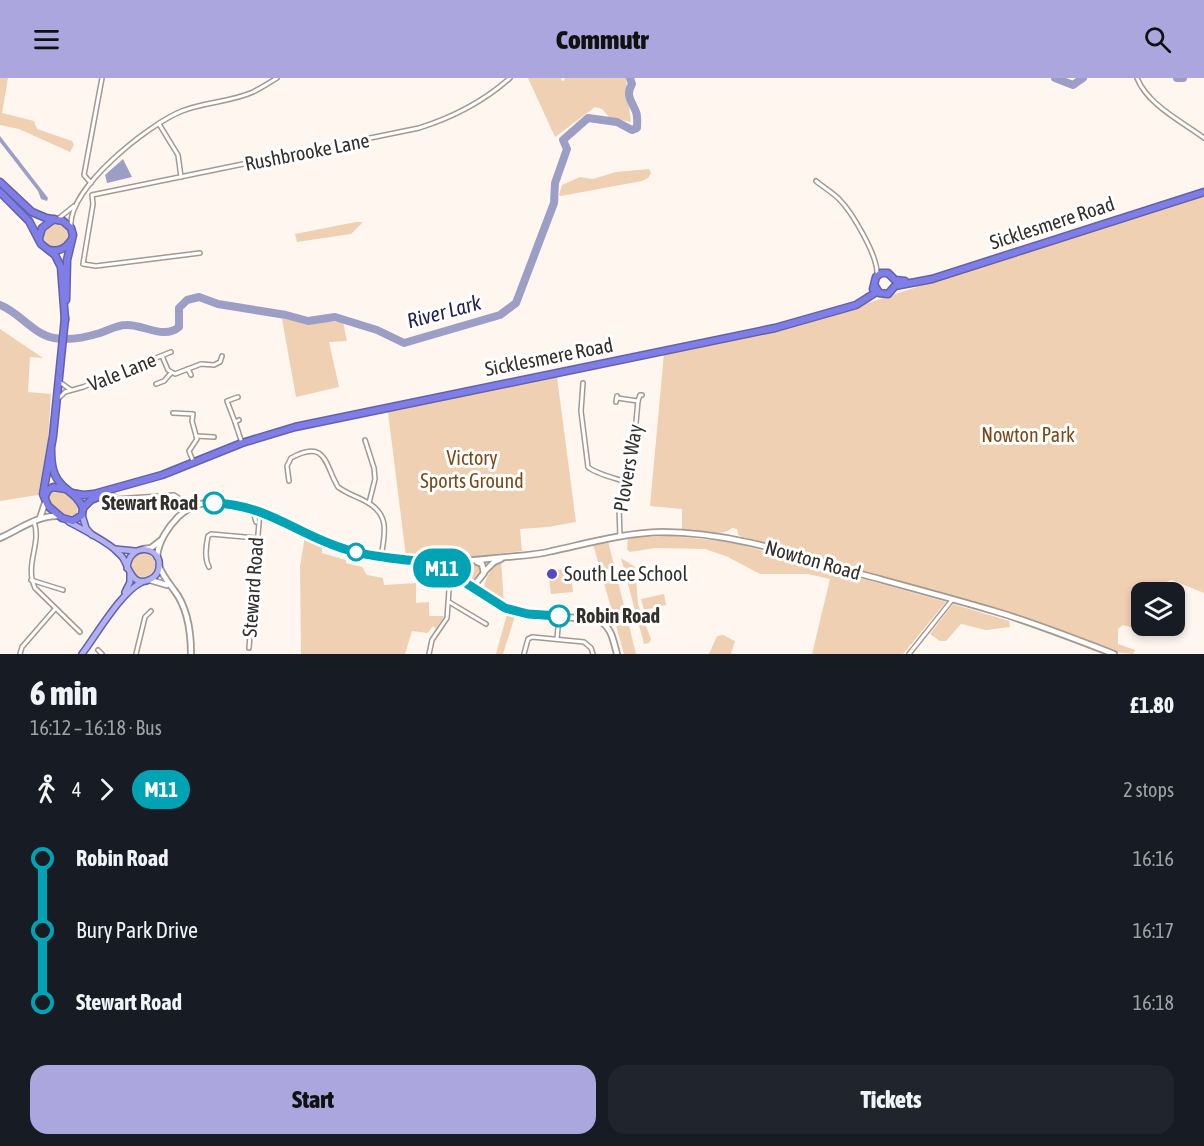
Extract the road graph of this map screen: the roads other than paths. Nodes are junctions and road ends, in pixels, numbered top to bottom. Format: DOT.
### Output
graph roads {
  1 [pos="102,78"];
  2 [pos="277,78"];
  3 [pos="510,78"];
  4 [pos="1137,80"];
  5 [pos="159,124"];
  6 [pos="1204,138"];
  7 [pos="181,177"];
  8 [pos="816,181"];
  9 [pos="0,182"];
  10 [pos="91,183"];
  11 [pos="0,192"];
  12 [pos="1204,192"];
  13 [pos="75,205"];
  14 [pos="55,219"];
  15 [pos="71,228"];
  16 [pos="71,240"];
  17 [pos="40,241"];
  18 [pos="49,250"];
  19 [pos="200,253"];
  20 [pos="880,274"];
  21 [pos="895,283"];
  22 [pos="876,289"];
  23 [pos="65,305"];
  24 [pos="62,345"];
  25 [pos="171,352"];
  26 [pos="162,356"];
  27 [pos="222,356"];
  28 [pos="188,369"];
  29 [pos="171,373"];
  30 [pos="191,375"];
  31 [pos="61,383"];
  32 [pos="156,384"];
  33 [pos="581,385"];
  34 [pos="72,390"];
  35 [pos="642,395"];
  36 [pos="238,396"];
  37 [pos="60,397"];
  38 [pos="617,399"];
  39 [pos="638,401"];
  40 [pos="173,413"];
  41 [pos="239,420"];
  42 [pos="235,422"];
  43 [pos="53,436"];
  44 [pos="196,436"];
  45 [pos="214,437"];
  46 [pos="365,440"];
  47 [pos="242,442"];
  48 [pos="51,448"];
  49 [pos="193,462"];
  50 [pos="289,481"];
  51 [pos="626,482"];
  52 [pos="120,488"];
  53 [pos="69,491"];
  54 [pos="114,496"];
  55 [pos="45,501"];
  56 [pos="369,503"];
  57 [pos="252,508"];
  58 [pos="188,510"];
  59 [pos="260,510"];
  60 [pos="83,512"];
  61 [pos="59,516"];
  62 [pos="40,518"];
  63 [pos="34,522"];
  64 [pos="69,522"];
  65 [pos="257,527"];
  66 [pos="93,536"];
  67 [pos="620,536"];
  68 [pos="0,538"];
  69 [pos="257,538"];
  70 [pos="163,539"];
  71 [pos="113,548"];
  72 [pos="143,549"];
  73 [pos="135,551"];
  74 [pos="157,557"];
  75 [pos="381,557"];
  76 [pos="503,558"];
  77 [pos="471,561"];
  78 [pos="429,562"];
  79 [pos="460,562"];
  80 [pos="127,567"];
  81 [pos="159,567"];
  82 [pos="209,567"];
  83 [pos="484,573"];
  84 [pos="130,574"];
  85 [pos="455,577"];
  86 [pos="31,580"];
  87 [pos="147,580"];
  88 [pos="170,586"];
  89 [pos="472,588"];
  90 [pos="63,590"];
  91 [pos="124,597"];
  92 [pos="952,600"];
  93 [pos="449,602"];
  94 [pos="55,609"];
  95 [pos="151,611"];
  96 [pos="559,616"];
  97 [pos="486,624"];
  98 [pos="80,632"];
  99 [pos="557,639"];
  100 [pos="249,648"];
  101 [pos="98,650"];
  102 [pos="20,654"];
  103 [pos="82,654"];
  104 [pos="102,654"];
  105 [pos="136,654"];
  106 [pos="191,654"];
  107 [pos="429,654"];
  108 [pos="524,654"];
  109 [pos="593,654"];
  110 [pos="617,654"];
  111 [pos="909,654"];
  112 [pos="1114,654"];
  1 -- 10 [label="street"];
  2 -- 5 [label="street"];
  3 -- 7 [label="street, Rushbrooke Lane"];
  4 -- 6 [label="street"];
  5 -- 7 [label="street"];
  5 -- 10 [label="street"];
  7 -- 19 [label="street, Rushbrooke Lane"];
  8 -- 20 [label="street"];
  9 -- 14 [label="highway"];
  10 -- 13 [label="street"];
  11 -- 17 [label="highway"];
  12 -- 21 [label="highway, Sicklesmere Road"];
  13 -- 14 [label="street"];
  13 -- 15 [label="street"];
  14 -- 15 [label="highway"];
  14 -- 17 [label="highway"];
  15 -- 16 [label="highway"];
  16 -- 18 [label="highway"];
  16 -- 23 [label="highway"];
  17 -- 18 [label="highway"];
  18 -- 23 [label="highway"];
  20 -- 21 [label="highway"];
  20 -- 22 [label="highway"];
  21 -- 22 [label="highway, Sicklesmere Road"];
  22 -- 47 [label="highway, Sicklesmere Road"];
  23 -- 24 [label="highway"];
  24 -- 31 [label="highway"];
  24 -- 43 [label="highway"];
  25 -- 26 [label="street, Vale Lane"];
  26 -- 29 [label="street"];
  26 -- 34 [label="street, Vale Lane"];
  27 -- 28 [label="street"];
  28 -- 29 [label="street"];
  28 -- 30 [label="street"];
  29 -- 32 [label="street"];
  31 -- 34 [label="street, Vale Lane"];
  31 -- 37 [label="highway"];
  33 -- 51 [label="street"];
  34 -- 37 [label="street, Vale Lane"];
  35 -- 39 [label="street, Plovers Way"];
  36 -- 42 [label="street"];
  37 -- 43 [label="highway"];
  38 -- 39 [label="street, Plovers Way"];
  39 -- 51 [label="street, Plovers Way"];
  40 -- 44 [label="street"];
  41 -- 42 [label="street"];
  42 -- 47 [label="street"];
  43 -- 48 [label="highway"];
  44 -- 45 [label="street"];
  44 -- 49 [label="street"];
  46 -- 56 [label="street"];
  47 -- 49 [label="highway, Sicklesmere Road"];
  48 -- 53 [label="highway"];
  48 -- 55 [label="highway"];
  49 -- 52 [label="highway, Sicklesmere Road"];
  50 -- 56 [label="street"];
  51 -- 67 [label="street, Plovers Way"];
  52 -- 53 [label="highway, Sicklesmere Road"];
  52 -- 60 [label="highway, Sicklesmere Road"];
  53 -- 55 [label="highway"];
  53 -- 60 [label="highway"];
  54 -- 58 [label="street"];
  55 -- 61 [label="highway"];
  55 -- 62 [label="street"];
  56 -- 75 [label="street"];
  57 -- 58 [label="street, Nowton Road"];
  57 -- 59 [label="street, Nowton Road"];
  57 -- 65 [label="street, Steward Road"];
  58 -- 70 [label="street"];
  59 -- 65 [label="street, Steward Road"];
  59 -- 75 [label="street, Nowton Road"];
  60 -- 64 [label="highway, Sicklesmere Road"];
  60 -- 66 [label="main road"];
  61 -- 62 [label="street"];
  61 -- 64 [label="highway"];
  62 -- 63 [label="street"];
  63 -- 68 [label="street"];
  63 -- 86 [label="street"];
  64 -- 66 [label="main road"];
  65 -- 69 [label="street, Steward Road"];
  66 -- 71 [label="main road"];
  67 -- 76 [label="street, Nowton Road"];
  67 -- 92 [label="street, Nowton Road"];
  69 -- 82 [label="street"];
  69 -- 100 [label="street, Steward Road"];
  70 -- 72 [label="street"];
  70 -- 74 [label="street"];
  71 -- 73 [label="main road"];
  71 -- 80 [label="main road"];
  72 -- 73 [label="main road"];
  72 -- 74 [label="main road"];
  73 -- 80 [label="main road"];
  74 -- 81 [label="main road"];
  75 -- 78 [label="street, Nowton Road"];
  76 -- 77 [label="street, Nowton Road"];
  76 -- 83 [label="street"];
  77 -- 79 [label="street, Nowton Road"];
  77 -- 83 [label="street"];
  78 -- 79 [label="street, Nowton Road"];
  78 -- 85 [label="street"];
  79 -- 85 [label="street"];
  80 -- 84 [label="main road"];
  81 -- 87 [label="main road"];
  81 -- 88 [label="street"];
  83 -- 89 [label="street"];
  84 -- 87 [label="main road"];
  84 -- 91 [label="main road"];
  85 -- 89 [label="street"];
  85 -- 93 [label="street"];
  86 -- 90 [label="street"];
  86 -- 94 [label="street"];
  87 -- 88 [label="street"];
  87 -- 91 [label="main road"];
  88 -- 106 [label="street"];
  89 -- 96 [label="street"];
  91 -- 103 [label="main road"];
  92 -- 111 [label="street"];
  92 -- 112 [label="street, Nowton Road"];
  93 -- 97 [label="street"];
  93 -- 107 [label="street"];
  94 -- 98 [label="street"];
  94 -- 102 [label="street"];
  95 -- 105 [label="street"];
  96 -- 99 [label="street"];
  96 -- 110 [label="street"];
  99 -- 108 [label="street"];
  99 -- 109 [label="street"];
  101 -- 104 [label="street"];
}
